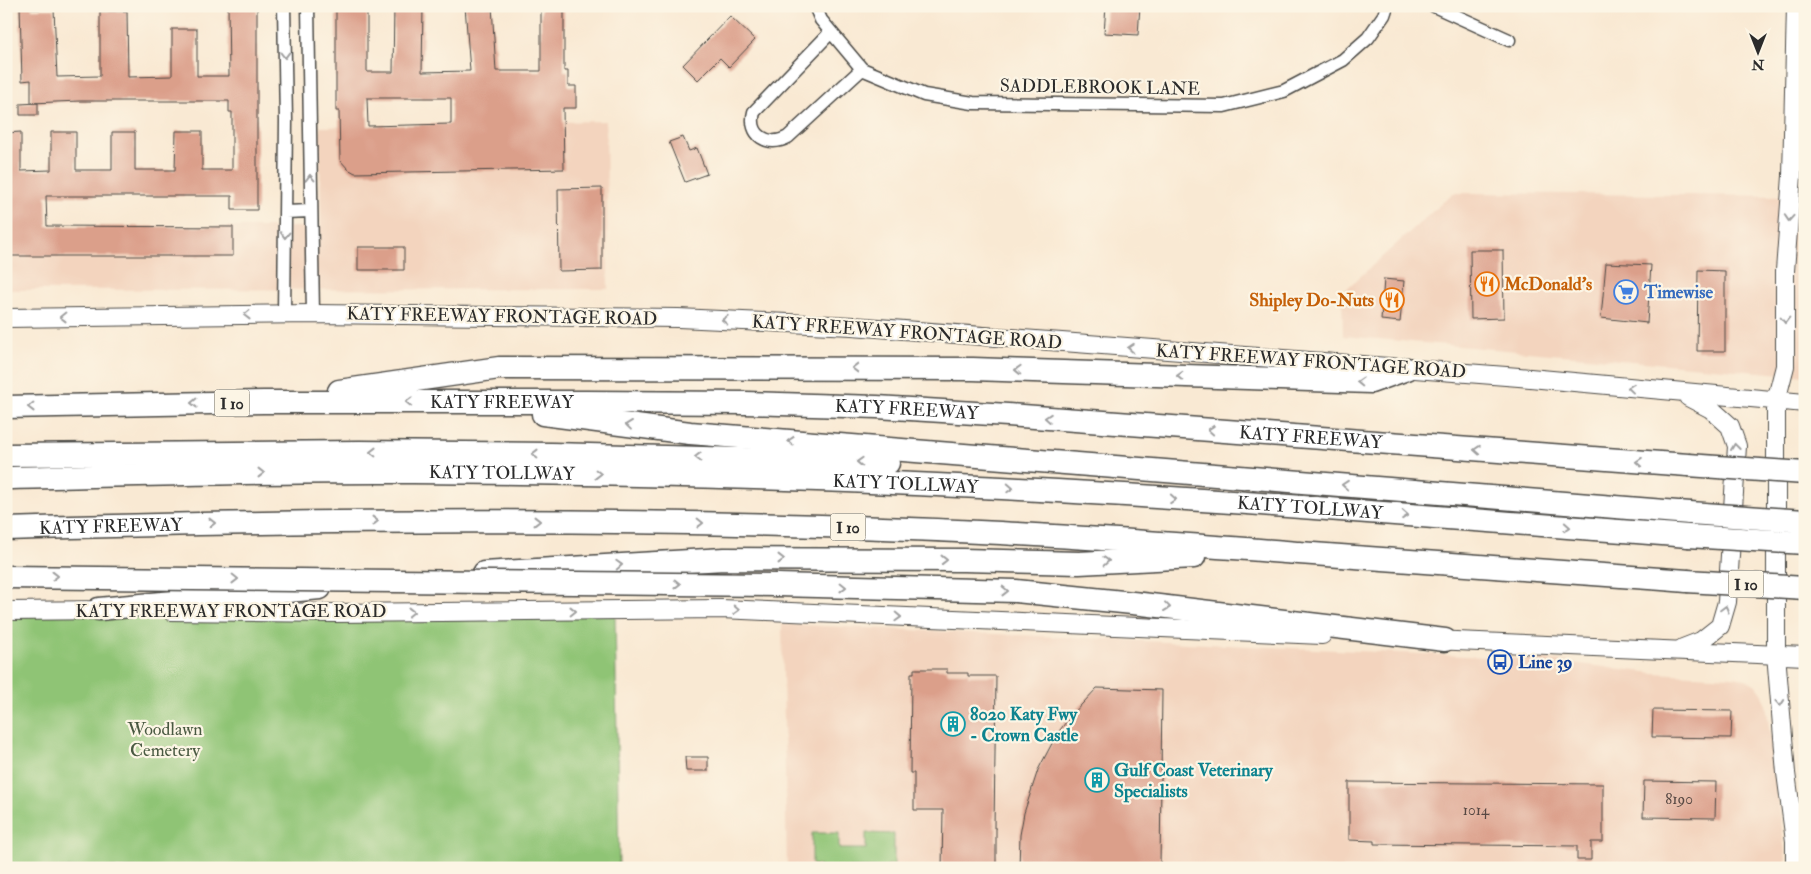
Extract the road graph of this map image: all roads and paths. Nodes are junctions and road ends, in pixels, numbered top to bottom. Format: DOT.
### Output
graph roads {
  1 [pos="284,6"];
  2 [pos="308,6"];
  3 [pos="815,6"];
  4 [pos="1388,6"];
  5 [pos="1434,6"];
  6 [pos="1796,6"];
  7 [pos="831,32"];
  8 [pos="1509,40"];
  9 [pos="862,69"];
  10 [pos="286,121"];
  11 [pos="309,121"];
  12 [pos="1798,176"];
  13 [pos="311,211"];
  14 [pos="285,212"];
  15 [pos="313,314"];
  16 [pos="284,315"];
  17 [pos="6,318"];
  18 [pos="1407,369"];
  19 [pos="1679,393"];
  20 [pos="1776,401"];
  21 [pos="264,402"];
  22 [pos="457,403"];
  23 [pos="1805,403"];
  24 [pos="6,407"];
  25 [pos="6,455"];
  26 [pos="1171,471"];
  27 [pos="212,473"];
  28 [pos="1805,474"];
  29 [pos="6,478"];
  30 [pos="6,488"];
  31 [pos="1805,521"];
  32 [pos="6,529"];
  33 [pos="1805,543"];
  34 [pos="1298,553"];
  35 [pos="6,577"];
  36 [pos="1805,588"];
  37 [pos="100,610"];
  38 [pos="6,611"];
  39 [pos="1445,640"];
  40 [pos="1678,650"];
  41 [pos="1776,654"];
  42 [pos="1805,656"];
  43 [pos="1800,842"];
  44 [pos="1798,867"];
  1 -- 10 [label="street, one-way"];
  2 -- 11 [label="street"];
  3 -- 7 [label="street, SADDLEBROOK LANE"];
  4 -- 9 [label="street, SADDLEBROOK LANE"];
  5 -- 8 [label="street"];
  6 -- 12 [label="main road"];
  7 -- 9 [label="street, SADDLEBROOK LANE"];
  7 -- 9 [label="street"];
  10 -- 11 [label="street"];
  10 -- 14 [label="street"];
  13 -- 11 [label="street, one-way"];
  12 -- 20 [label="main road, one-way"];
  13 -- 14 [label="street"];
  13 -- 15 [label="street"];
  14 -- 16 [label="street, one-way"];
  15 -- 16 [label="main road, KATY FREEWAY FRONTAGE ROAD"];
  18 -- 15 [label="main road, KATY FREEWAY FRONTAGE ROAD, one-way"];
  16 -- 17 [label="main road, KATY FREEWAY FRONTAGE ROAD, one-way"];
  19 -- 18 [label="main road, KATY FREEWAY FRONTAGE ROAD, one-way"];
  18 -- 21 [label="highway, one-way"];
  19 -- 20 [label="main road, KATY FREEWAY FRONTAGE ROAD"];
  40 -- 19 [label="main road, one-way"];
  20 -- 23 [label="main road, KATY FREEWAY FRONTAGE ROAD"];
  20 -- 41 [label="main road"];
  22 -- 21 [label="highway, KATY FREEWAY / I 10, one-way"];
  21 -- 24 [label="highway, KATY FREEWAY / I 10, one-way"];
  26 -- 22 [label="highway, one-way"];
  28 -- 22 [label="highway, KATY FREEWAY / I 10, one-way, bridge"];
  26 -- 25 [label="highway, one-way"];
  31 -- 26 [label="highway, KATY TOLLWAY, one-way, bridge"];
  27 -- 29 [label="highway, KATY TOLLWAY"];
  27 -- 30 [label="highway"];
  27 -- 33 [label="highway, KATY TOLLWAY, one-way, bridge"];
  32 -- 34 [label="highway, KATY FREEWAY / I 10, one-way"];
  34 -- 36 [label="highway, KATY FREEWAY / I 10, bridge"];
  37 -- 34 [label="highway, one-way"];
  35 -- 39 [label="highway, one-way, bridge"];
  37 -- 38 [label="main road, KATY FREEWAY FRONTAGE ROAD"];
  37 -- 39 [label="main road, KATY FREEWAY FRONTAGE ROAD, one-way"];
  39 -- 40 [label="main road, KATY FREEWAY FRONTAGE ROAD"];
  40 -- 41 [label="main road, KATY FREEWAY FRONTAGE ROAD"];
  41 -- 42 [label="main road, KATY FREEWAY FRONTAGE ROAD"];
  41 -- 43 [label="main road, one-way"];
  43 -- 44 [label="main road"];
}
